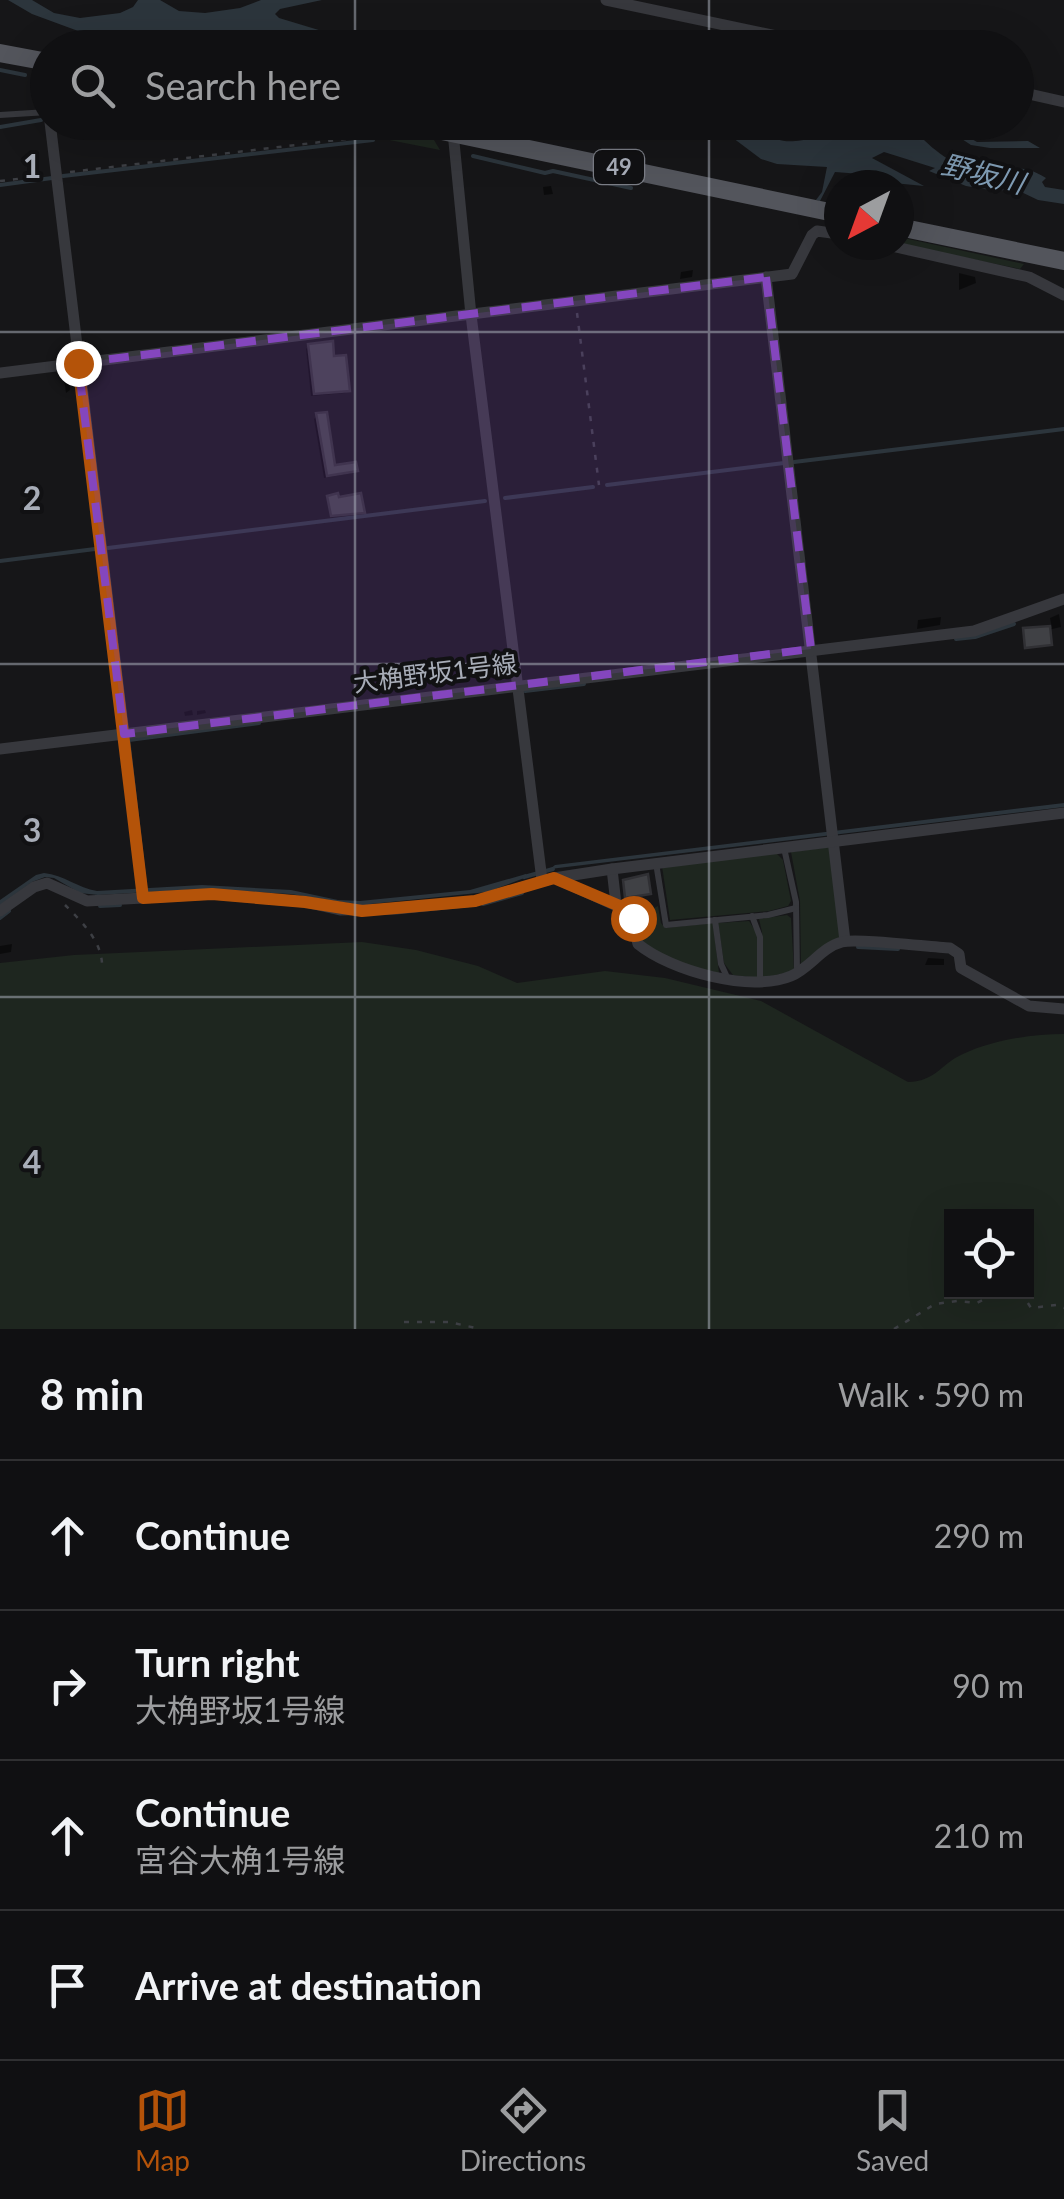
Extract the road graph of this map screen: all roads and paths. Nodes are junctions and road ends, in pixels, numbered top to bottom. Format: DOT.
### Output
graph roads {
  1 [pos="606,0"];
  2 [pos="748,30"];
  3 [pos="0,53"];
  4 [pos="30,59"];
  5 [pos="1034,95"];
  6 [pos="1064,102"];
  7 [pos="30,111"];
  8 [pos="0,115"];
  9 [pos="52,140"];
  10 [pos="339,140"];
  11 [pos="454,140"];
  12 [pos="491,140"];
  13 [pos="56,174"];
  14 [pos="0,181"];
  15 [pos="824,211"];
  16 [pos="914,229"];
  17 [pos="824,232"];
  18 [pos="914,251"];
  19 [pos="1064,261"];
  20 [pos="766,278"];
  21 [pos="1064,295"];
  22 [pos="576,302"];
  23 [pos="471,315"];
  24 [pos="78,363"];
  25 [pos="0,372"];
  26 [pos="600,485"];
  27 [pos="1064,600"];
  28 [pos="812,649"];
  29 [pos="518,686"];
  30 [pos="124,734"];
  31 [pos="0,749"];
  32 [pos="1064,813"];
  33 [pos="833,841"];
  34 [pos="784,847"];
  35 [pos="656,863"];
  36 [pos="612,869"];
  37 [pos="548,879"];
  38 [pos="50,884"];
  39 [pos="143,898"];
  40 [pos="616,904"];
  41 [pos="796,908"];
  42 [pos="0,911"];
  43 [pos="752,916"];
  44 [pos="715,920"];
  45 [pos="845,941"];
  46 [pos="102,970"];
  47 [pos="797,973"];
  48 [pos="727,978"];
  49 [pos="760,981"];
  50 [pos="1064,1009"];
  51 [pos="984,1299"];
  52 [pos="1026,1299"];
  53 [pos="1064,1308"];
  54 [pos="404,1322"];
  55 [pos="480,1329"];
  56 [pos="894,1329"];
  1 -- 2 [label="street"];
  3 -- 4 [label="main road"];
  5 -- 6 [label="street"];
  7 -- 8 [label="lane"];
  9 -- 13 [label="street"];
  10 -- 13 [label="path"];
  11 -- 23 [label="street"];
  12 -- 15 [label="main road, 49"];
  13 -- 14 [label="path"];
  13 -- 24 [label="street"];
  16 -- 19 [label="main road"];
  17 -- 20 [label="street"];
  18 -- 21 [label="street"];
  20 -- 22 [label="street"];
  20 -- 28 [label="street"];
  22 -- 23 [label="street"];
  22 -- 26 [label="path"];
  23 -- 24 [label="street"];
  23 -- 29 [label="street"];
  24 -- 25 [label="street"];
  24 -- 30 [label="street"];
  27 -- 28 [label="street, 大桷野坂1号線"];
  28 -- 29 [label="street, 大桷野坂1号線"];
  28 -- 33 [label="street"];
  29 -- 30 [label="street, 大桷野坂1号線"];
  29 -- 37 [label="street"];
  30 -- 31 [label="street, 大桷野坂1号線"];
  30 -- 39 [label="street"];
  32 -- 33 [label="street"];
  33 -- 34 [label="street"];
  33 -- 45 [label="street"];
  34 -- 35 [label="street"];
  34 -- 41 [label="lane"];
  35 -- 36 [label="street"];
  35 -- 44 [label="lane"];
  36 -- 37 [label="street"];
  36 -- 40 [label="street"];
  37 -- 39 [label="street"];
  37 -- 40 [label="street"];
  38 -- 39 [label="street"];
  38 -- 42 [label="street"];
  38 -- 46 [label="path"];
  40 -- 48 [label="street"];
  41 -- 43 [label="lane"];
  41 -- 47 [label="lane"];
  43 -- 44 [label="lane"];
  43 -- 49 [label="lane"];
  44 -- 48 [label="lane"];
  45 -- 47 [label="street"];
  45 -- 50 [label="street"];
  47 -- 49 [label="street"];
  48 -- 49 [label="street"];
  51 -- 56 [label="path"];
  52 -- 53 [label="path"];
  54 -- 55 [label="path"];
}
